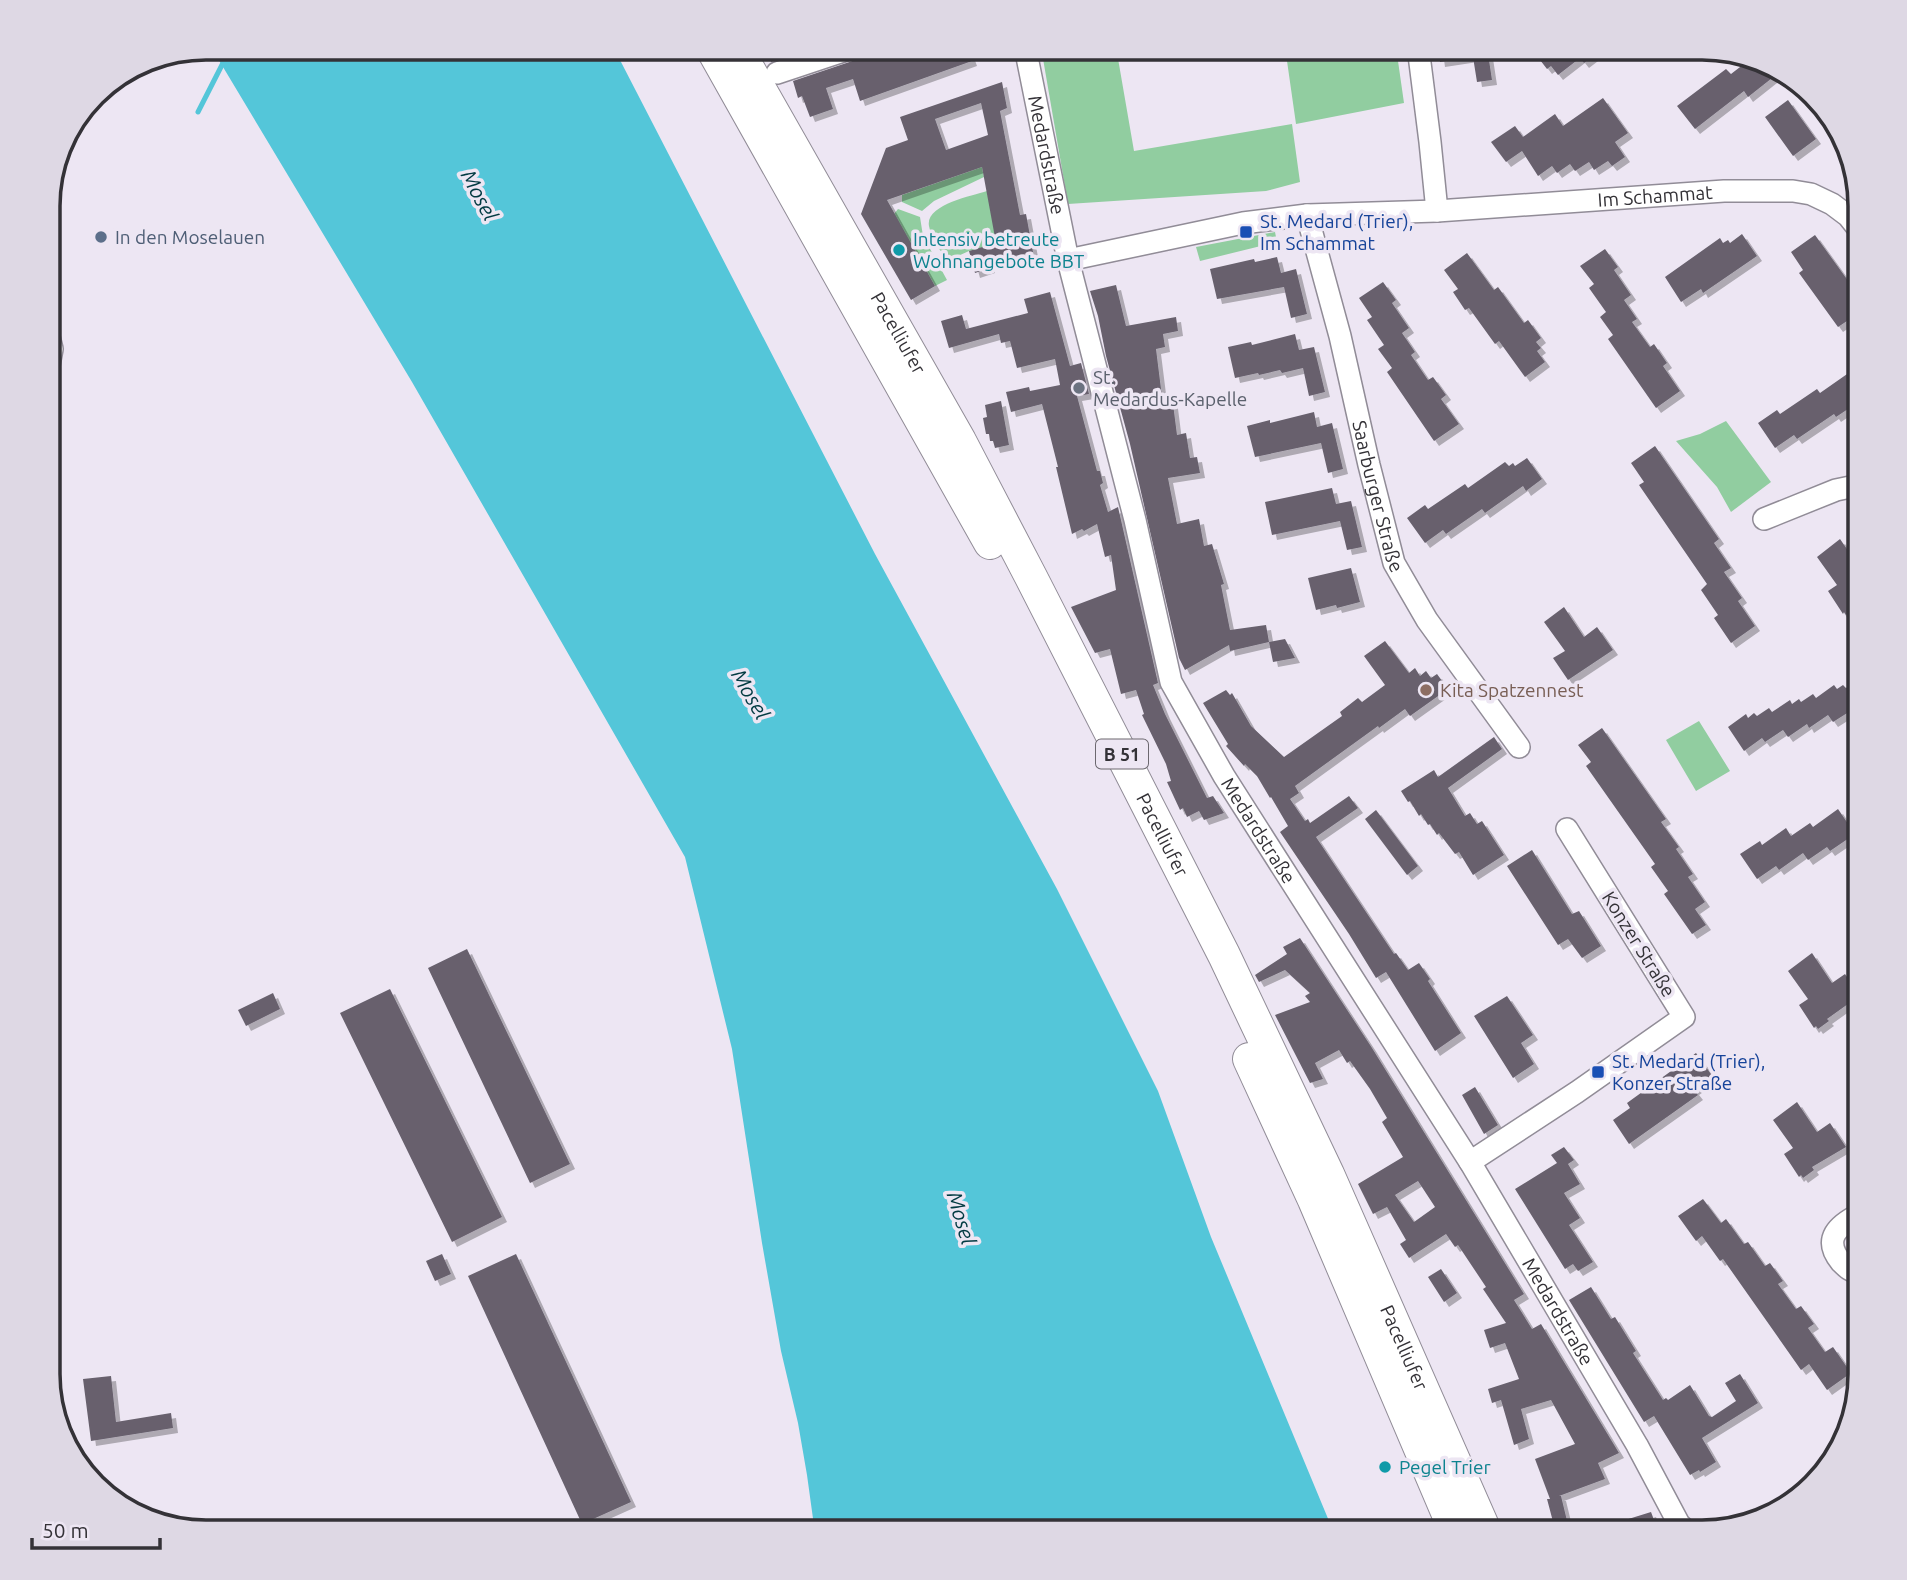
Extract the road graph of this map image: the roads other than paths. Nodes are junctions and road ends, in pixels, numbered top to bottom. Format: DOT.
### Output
graph roads {
  1 [pos="718,59"];
  2 [pos="743,59"];
  3 [pos="819,59"];
  4 [pos="1027,59"];
  5 [pos="1420,59"];
  6 [pos="777,73"];
  7 [pos="1437,211"];
  8 [pos="1307,215"];
  9 [pos="1848,216"];
  10 [pos="1068,260"];
  11 [pos="1848,488"];
  12 [pos="1765,519"];
  13 [pos="1519,747"];
  14 [pos="1567,829"];
  15 [pos="1470,1162"];
  16 [pos="1848,1222"];
  17 [pos="1848,1269"];
  18 [pos="1450,1520"];
  19 [pos="1480,1520"];
  20 [pos="1677,1520"];
  1 -- 18 [label="main road, Pacelliufer / B 51"];
  2 -- 19 [label="main road, Pacelliufer / B 51"];
  3 -- 6 [label="street"];
  4 -- 10 [label="street, Medardstraße"];
  5 -- 7 [label="street"];
  7 -- 8 [label="street, Im Schammat"];
  7 -- 9 [label="street, Im Schammat"];
  8 -- 10 [label="street, Im Schammat"];
  8 -- 13 [label="street, Saarburger Straße"];
  10 -- 15 [label="street, Medardstraße"];
  11 -- 12 [label="street"];
  14 -- 15 [label="street, Konzer Straße"];
  15 -- 20 [label="street, Medardstraße"];
  16 -- 17 [label="street"];
}
